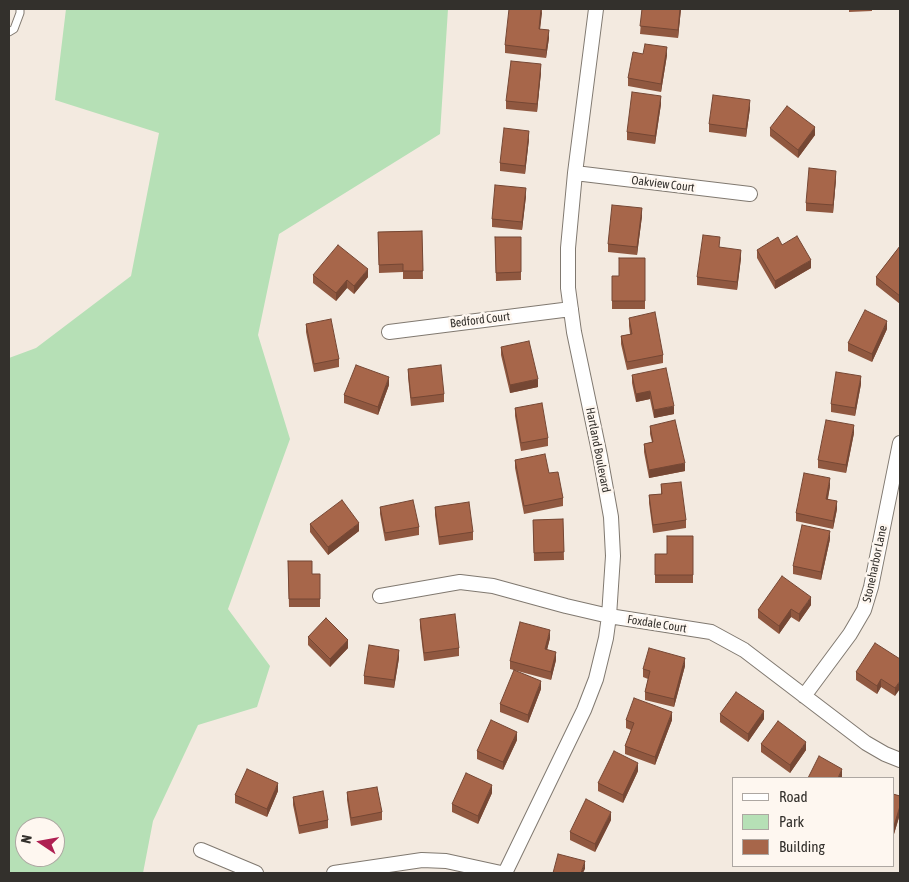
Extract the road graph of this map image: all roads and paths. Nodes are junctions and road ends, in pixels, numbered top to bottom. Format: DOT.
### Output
graph roads {
  1 [pos="20,9"];
  2 [pos="596,9"];
  3 [pos="9,32"];
  4 [pos="575,173"];
  5 [pos="750,194"];
  6 [pos="571,309"];
  7 [pos="389,332"];
  8 [pos="900,443"];
  9 [pos="896,487"];
  10 [pos="380,596"];
  11 [pos="609,616"];
  12 [pos="804,696"];
  13 [pos="900,760"];
  14 [pos="201,850"];
  15 [pos="256,873"];
  16 [pos="334,873"];
  17 [pos="501,873"];
  18 [pos="505,873"];
  1 -- 3 [label="lane"];
  2 -- 4 [label="street, Hartland Boulevard"];
  4 -- 5 [label="street, Oakview Court"];
  4 -- 6 [label="street, Hartland Boulevard"];
  6 -- 7 [label="street, Bedford Court"];
  6 -- 11 [label="street, Hartland Boulevard"];
  8 -- 9 [label="street, Stoneharbor Lane"];
  9 -- 12 [label="street, Stoneharbor Lane"];
  10 -- 11 [label="street, Foxdale Court"];
  11 -- 12 [label="street, Foxdale Court"];
  11 -- 18 [label="street, Hartland Boulevard"];
  12 -- 13 [label="street, Foxdale Court"];
  14 -- 15 [label="street"];
  16 -- 17 [label="street"];
}
